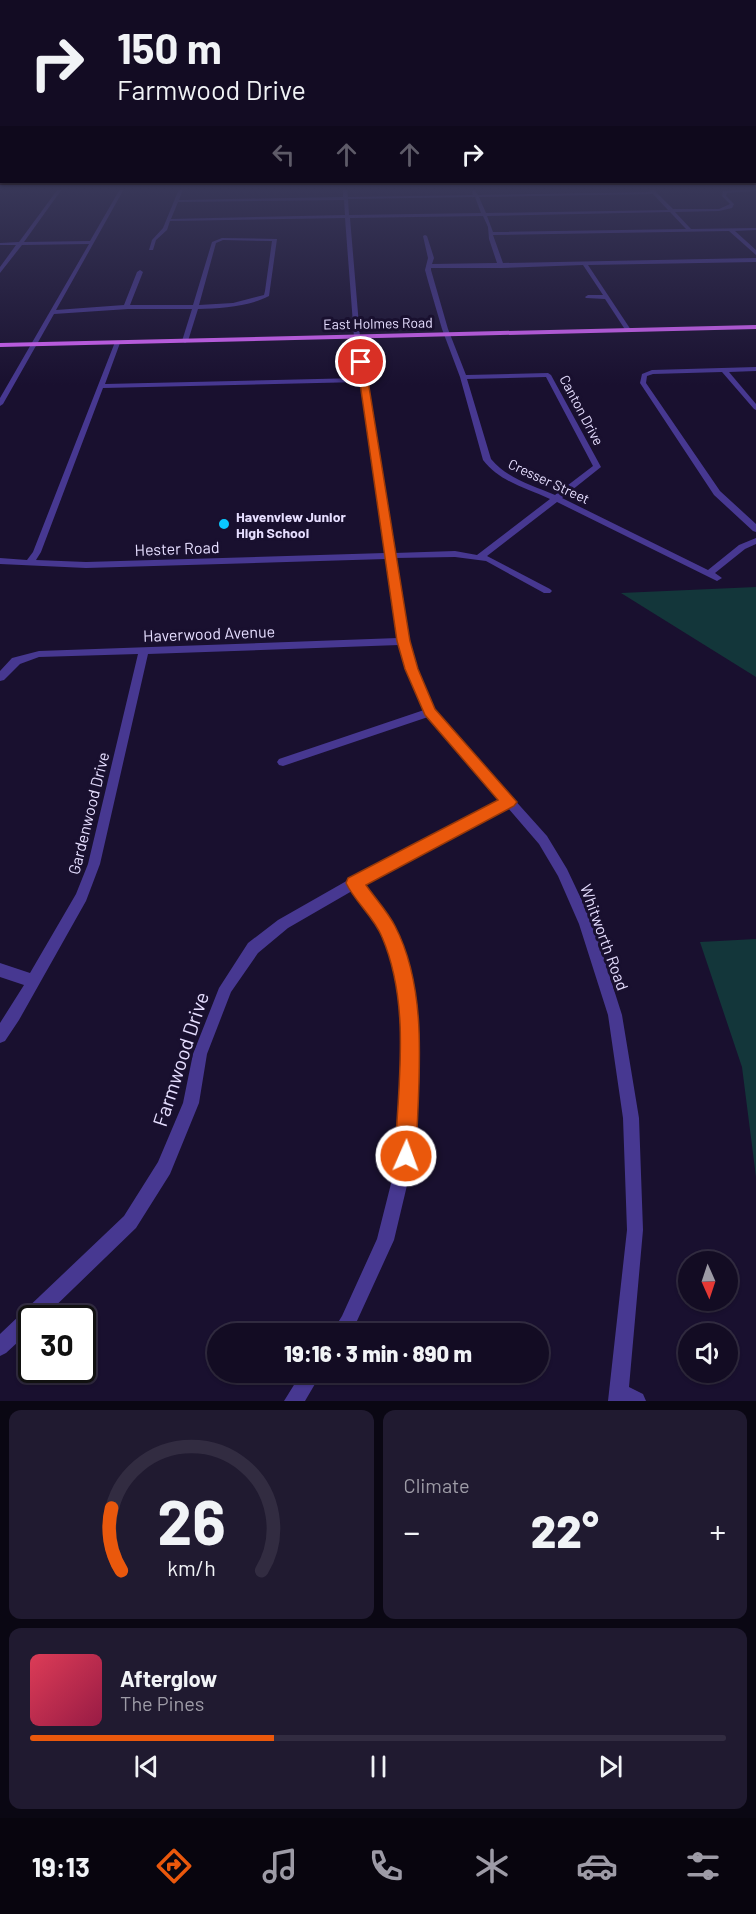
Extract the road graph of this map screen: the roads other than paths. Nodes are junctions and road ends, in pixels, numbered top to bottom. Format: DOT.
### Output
graph roads {
  1 [pos="12,254"];
  2 [pos="86,254"];
  3 [pos="211,254"];
  4 [pos="273,254"];
  5 [pos="350,254"];
  6 [pos="430,254"];
  7 [pos="497,254"];
  8 [pos="694,254"];
  9 [pos="627,255"];
  10 [pos="563,256"];
  11 [pos="756,260"];
  12 [pos="701,262"];
  13 [pos="633,263"];
  14 [pos="568,264"];
  15 [pos="585,264"];
  16 [pos="429,266"];
  17 [pos="501,266"];
  18 [pos="0,271"];
  19 [pos="140,273"];
  20 [pos="588,297"];
  21 [pos="606,297"];
  22 [pos="196,306"];
  23 [pos="126,307"];
  24 [pos="54,312"];
  25 [pos="756,327"];
  26 [pos="628,330"];
  27 [pos="447,335"];
  28 [pos="357,337"];
  29 [pos="185,341"];
  30 [pos="117,343"];
  31 [pos="0,345"];
  32 [pos="35,345"];
  33 [pos="756,369"];
  34 [pos="724,370"];
  35 [pos="463,377"];
  36 [pos="363,380"];
  37 [pos="101,386"];
  38 [pos="0,404"];
  39 [pos="756,408"];
  40 [pos="555,498"];
  41 [pos="756,529"];
  42 [pos="756,541"];
  43 [pos="391,556"];
  44 [pos="480,557"];
  45 [pos="0,561"];
  46 [pos="30,562"];
  47 [pos="547,591"];
  48 [pos="403,641"];
  49 [pos="144,650"];
  50 [pos="0,677"];
  51 [pos="430,711"];
  52 [pos="283,762"];
  53 [pos="509,802"];
  54 [pos="354,883"];
  55 [pos="0,970"];
  56 [pos="33,981"];
  57 [pos="0,1036"];
  58 [pos="347,1323"];
  59 [pos="0,1347"];
  60 [pos="306,1383"];
  61 [pos="625,1398"];
  62 [pos="294,1401"];
  1 -- 18 [label="street"];
  2 -- 24 [label="street"];
  3 -- 22 [label="street"];
  4 -- 22 [label="street"];
  5 -- 28 [label="street, Whitworth Road"];
  6 -- 16 [label="street, Cresser Street"];
  7 -- 17 [label="street"];
  8 -- 12 [label="street"];
  9 -- 13 [label="street"];
  10 -- 14 [label="street"];
  11 -- 12 [label="street"];
  12 -- 13 [label="street"];
  13 -- 15 [label="street"];
  14 -- 15 [label="street"];
  14 -- 17 [label="street"];
  15 -- 21 [label="street"];
  16 -- 17 [label="street"];
  16 -- 27 [label="street, Cresser Street"];
  19 -- 23 [label="street"];
  20 -- 21 [label="street"];
  21 -- 26 [label="street"];
  22 -- 23 [label="street"];
  22 -- 29 [label="street"];
  23 -- 24 [label="street"];
  24 -- 32 [label="street"];
  25 -- 26 [label="main road, East Holmes Road"];
  26 -- 27 [label="main road, East Holmes Road"];
  27 -- 28 [label="main road, East Holmes Road"];
  27 -- 35 [label="street, Cresser Street"];
  28 -- 29 [label="main road, East Holmes Road"];
  28 -- 36 [label="street, Whitworth Road"];
  29 -- 30 [label="main road, East Holmes Road"];
  30 -- 32 [label="main road, East Holmes Road"];
  30 -- 37 [label="street"];
  31 -- 32 [label="main road, East Holmes Road"];
  32 -- 38 [label="street"];
  33 -- 34 [label="street"];
  34 -- 39 [label="street"];
  34 -- 41 [label="street"];
  35 -- 40 [label="street, Cresser Street"];
  35 -- 40 [label="street, Canton Drive"];
  36 -- 37 [label="street"];
  36 -- 43 [label="street, Whitworth Road"];
  37 -- 46 [label="street"];
  40 -- 42 [label="street, Cresser Street"];
  40 -- 44 [label="street, Canton Drive"];
  43 -- 44 [label="street, Hester Road"];
  43 -- 46 [label="street, Hester Road"];
  43 -- 48 [label="street, Whitworth Road"];
  44 -- 47 [label="street"];
  45 -- 46 [label="street, Hester Road"];
  48 -- 49 [label="street, Haverwood Avenue"];
  48 -- 51 [label="street, Whitworth Road"];
  49 -- 50 [label="street, Haverwood Avenue"];
  49 -- 56 [label="street, Gardenwood Drive"];
  51 -- 52 [label="street"];
  51 -- 53 [label="street, Whitworth Road"];
  53 -- 54 [label="street, Farmwood Drive"];
  53 -- 61 [label="street, Whitworth Road"];
  54 -- 58 [label="street"];
  54 -- 59 [label="street, Farmwood Drive"];
  55 -- 56 [label="street"];
  56 -- 57 [label="street, Gardenwood Drive"];
  60 -- 62 [label="street"];
}
